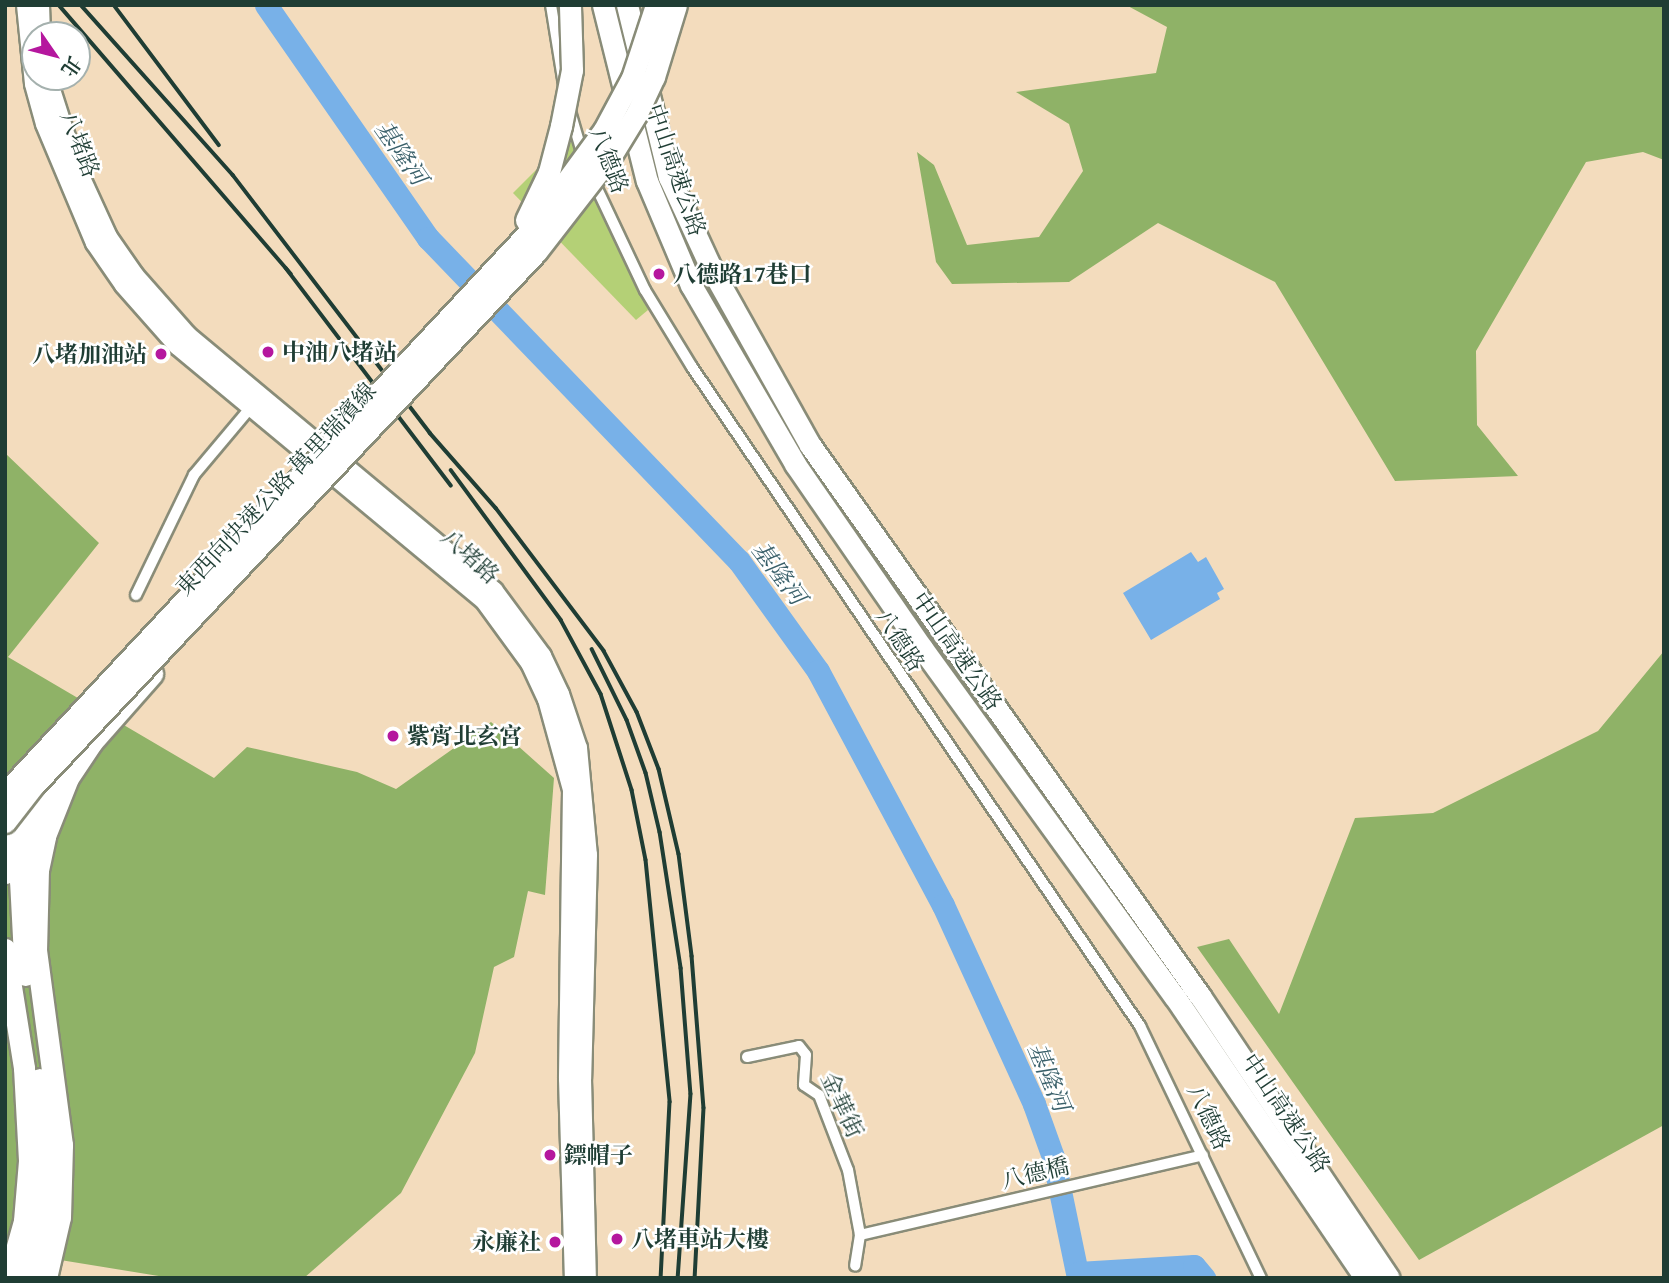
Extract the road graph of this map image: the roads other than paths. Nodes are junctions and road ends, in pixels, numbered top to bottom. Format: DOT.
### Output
graph roads {
  1 [pos="26,5"];
  2 [pos="551,5"];
  3 [pos="570,5"];
  4 [pos="603,5"];
  5 [pos="627,5"];
  6 [pos="656,5"];
  7 [pos="665,5"];
  8 [pos="676,5"];
  9 [pos="51,91"];
  10 [pos="252,406"];
  11 [pos="262,541"];
  12 [pos="136,595"];
  13 [pos="91,698"];
  14 [pos="5,793"];
  15 [pos="5,822"];
  16 [pos="5,873"];
  17 [pos="5,949"];
  18 [pos="747,1057"];
  19 [pos="1203,1155"];
  20 [pos="860,1235"];
  21 [pos="855,1266"];
  22 [pos="8,1278"];
  23 [pos="25,1278"];
  24 [pos="46,1278"];
  25 [pos="573,1278"];
  26 [pos="587,1278"];
  27 [pos="1261,1278"];
  28 [pos="1365,1278"];
  29 [pos="1389,1278"];
  1 -- 10 [label="main road, 八堵路"];
  2 -- 19 [label="street, 八德路"];
  3 -- 13 [label="highway, bridge"];
  4 -- 28 [label="highway, 中山高速公路"];
  5 -- 29 [label="highway, 中山高速公路"];
  6 -- 14 [label="highway, 東西向快速公路 萬里瑞濱線, bridge"];
  7 -- 13 [label="highway, bridge"];
  8 -- 11 [label="highway, 東西向快速公路 萬里瑞濱線, bridge"];
  9 -- 26 [label="main road, 八堵路"];
  10 -- 12 [label="street"];
  10 -- 25 [label="main road, 八堵路"];
  11 -- 15 [label="highway, 東西向快速公路 萬里瑞濱線, bridge"];
  11 -- 24 [label="highway, bridge"];
  13 -- 16 [label="highway"];
  13 -- 23 [label="highway"];
  17 -- 22 [label="highway"];
  18 -- 20 [label="street, 金華街"];
  19 -- 20 [label="street, 八德橋"];
  19 -- 27 [label="street, 八德路"];
  20 -- 21 [label="street, 金華街"];
}
